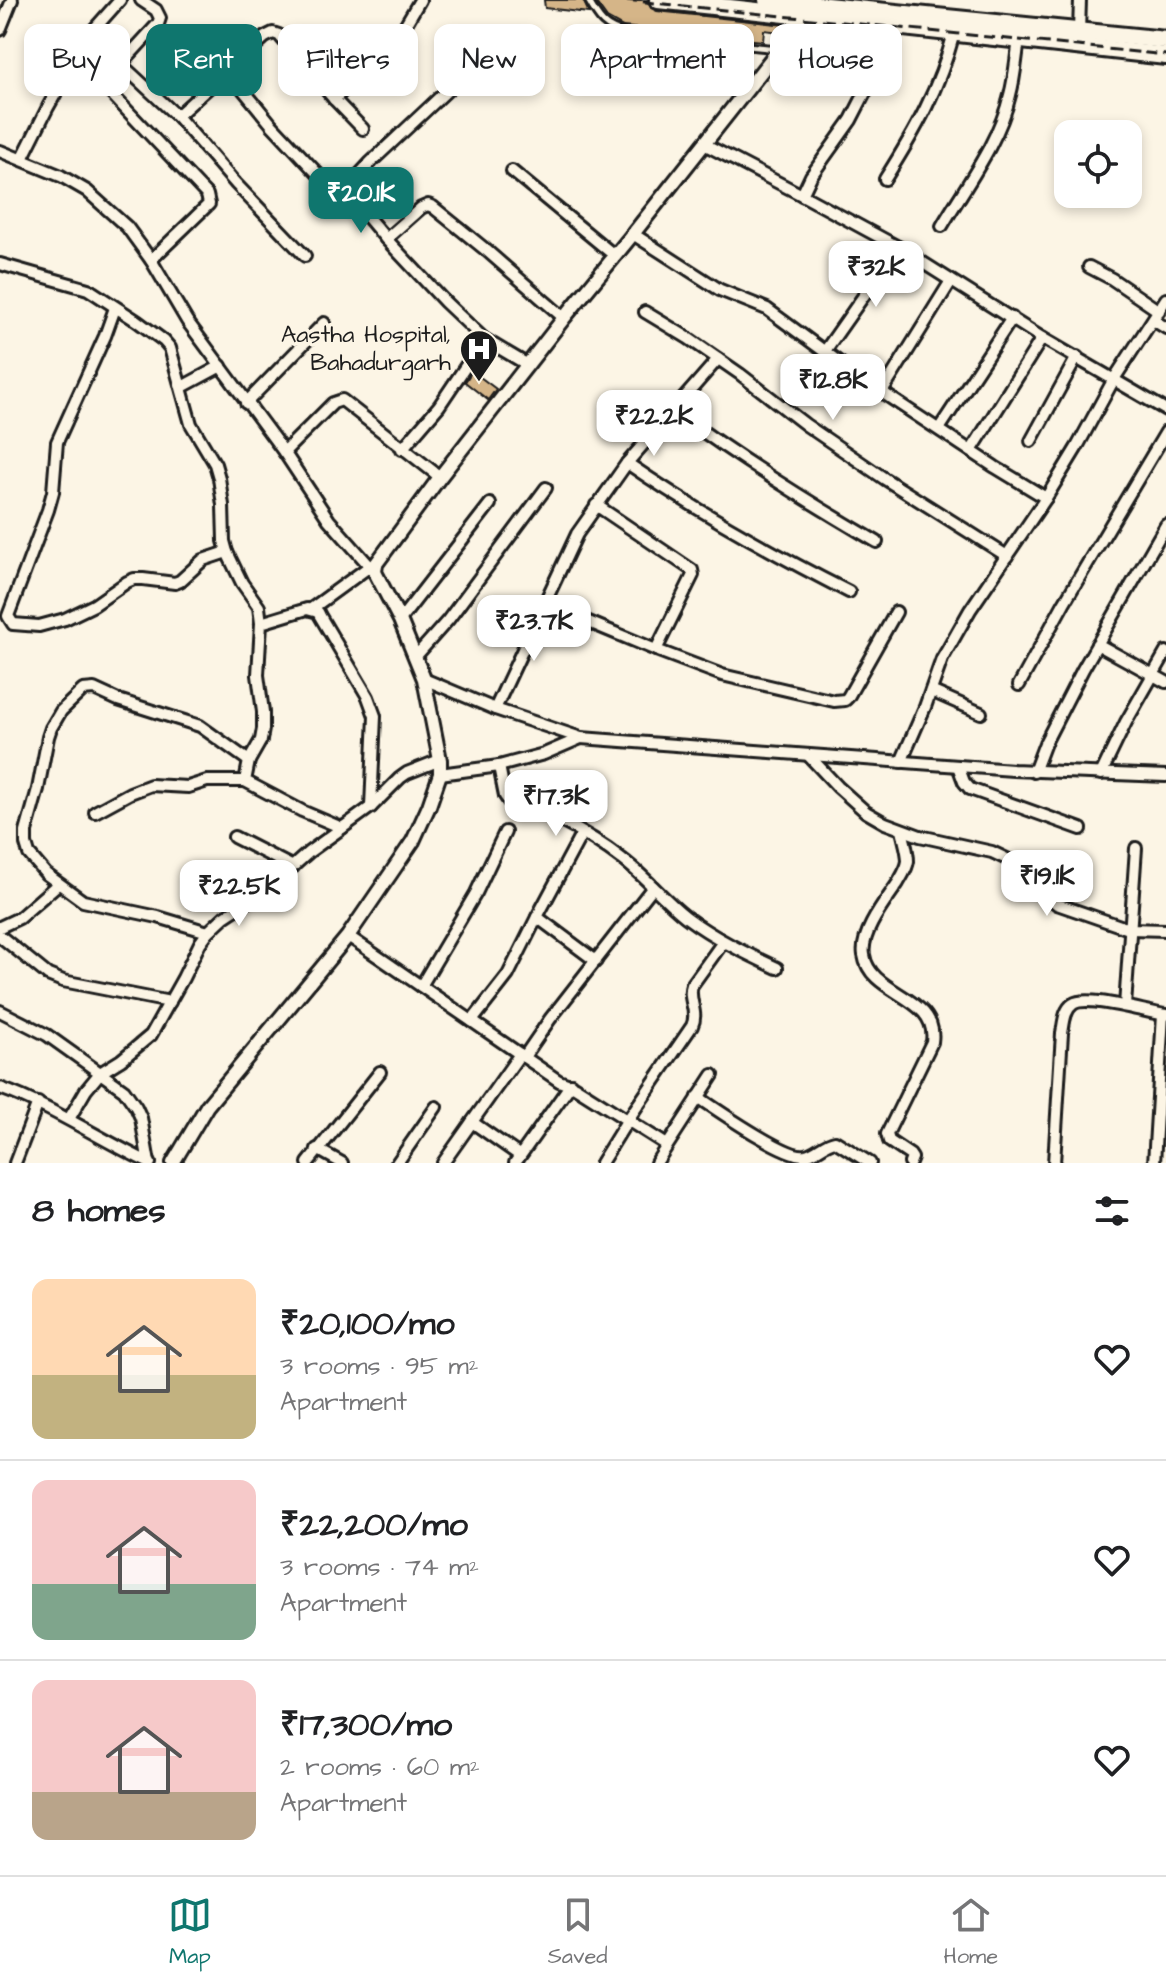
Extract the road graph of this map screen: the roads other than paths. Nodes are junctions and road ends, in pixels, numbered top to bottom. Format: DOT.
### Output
graph roads {
  1 [pos="12,0"];
  2 [pos="120,0"];
  3 [pos="141,0"];
  4 [pos="420,0"];
  5 [pos="588,0"];
  6 [pos="658,0"];
  7 [pos="767,0"];
  8 [pos="1080,0"];
  9 [pos="825,3"];
  10 [pos="806,15"];
  11 [pos="799,24"];
  12 [pos="876,24"];
  13 [pos="902,27"];
  14 [pos="0,30"];
  15 [pos="1079,32"];
  16 [pos="954,33"];
  17 [pos="262,40"];
  18 [pos="1019,40"];
  19 [pos="1166,40"];
  20 [pos="770,48"];
  21 [pos="130,54"];
  22 [pos="1166,56"];
  23 [pos="770,60"];
  24 [pos="130,72"];
  25 [pos="113,96"];
  26 [pos="199,96"];
  27 [pos="248,96"];
  28 [pos="441,96"];
  29 [pos="863,96"];
  30 [pos="334,99"];
  31 [pos="177,116"];
  32 [pos="363,129"];
  33 [pos="704,144"];
  34 [pos="0,151"];
  35 [pos="22,159"];
  36 [pos="512,171"];
  37 [pos="885,179"];
  38 [pos="345,190"];
  39 [pos="802,195"];
  40 [pos="942,226"];
  41 [pos="633,234"];
  42 [pos="386,239"];
  43 [pos="898,247"];
  44 [pos="305,256"];
  45 [pos="615,256"];
  46 [pos="151,260"];
  47 [pos="0,264"];
  48 [pos="1089,267"];
  49 [pos="951,281"];
  50 [pos="1166,299"];
  51 [pos="115,308"];
  52 [pos="645,312"];
  53 [pos="1156,315"];
  54 [pos="564,318"];
  55 [pos="1012,318"];
  56 [pos="324,323"];
  57 [pos="1166,328"];
  58 [pos="1042,338"];
  59 [pos="484,339"];
  60 [pos="825,351"];
  61 [pos="1077,357"];
  62 [pos="718,359"];
  63 [pos="528,365"];
  64 [pos="221,366"];
  65 [pos="1114,379"];
  66 [pos="182,387"];
  67 [pos="882,392"];
  68 [pos="246,403"];
  69 [pos="673,410"];
  70 [pos="1166,410"];
  71 [pos="939,429"];
  72 [pos="1166,432"];
  73 [pos="1031,441"];
  74 [pos="402,449"];
  75 [pos="971,451"];
  76 [pos="284,452"];
  77 [pos="627,463"];
  78 [pos="440,477"];
  79 [pos="546,488"];
  80 [pos="1046,498"];
  81 [pos="490,504"];
  82 [pos="596,505"];
  83 [pos="1166,525"];
  84 [pos="877,542"];
  85 [pos="227,552"];
  86 [pos="1007,556"];
  87 [pos="372,569"];
  88 [pos="849,592"];
  89 [pos="543,603"];
  90 [pos="311,609"];
  91 [pos="896,612"];
  92 [pos="8,619"];
  93 [pos="400,620"];
  94 [pos="261,623"];
  95 [pos="0,633"];
  96 [pos="1097,644"];
  97 [pos="656,650"];
  98 [pos="1166,652"];
  99 [pos="416,656"];
  100 [pos="1152,675"];
  101 [pos="424,679"];
  102 [pos="1166,682"];
  103 [pos="1019,685"];
  104 [pos="931,691"];
  105 [pos="495,709"];
  106 [pos="981,713"];
  107 [pos="581,738"];
  108 [pos="809,756"];
  109 [pos="249,761"];
  110 [pos="901,762"];
  111 [pos="499,766"];
  112 [pos="958,766"];
  113 [pos="440,767"];
  114 [pos="1034,772"];
  115 [pos="1101,774"];
  116 [pos="1166,776"];
  117 [pos="245,781"];
  118 [pos="371,807"];
  119 [pos="95,812"];
  120 [pos="342,828"];
  121 [pos="1081,829"];
  122 [pos="902,830"];
  123 [pos="505,832"];
  124 [pos="582,833"];
  125 [pos="234,837"];
  126 [pos="1136,848"];
  127 [pos="293,867"];
  128 [pos="58,884"];
  129 [pos="653,887"];
  130 [pos="537,917"];
  131 [pos="0,927"];
  132 [pos="1129,929"];
  133 [pos="1166,930"];
  134 [pos="208,932"];
  135 [pos="0,936"];
  136 [pos="348,936"];
  137 [pos="723,942"];
  138 [pos="596,961"];
  139 [pos="777,968"];
  140 [pos="421,986"];
  141 [pos="170,1002"];
  142 [pos="1125,1006"];
  143 [pos="0,1011"];
  144 [pos="1164,1015"];
  145 [pos="472,1021"];
  146 [pos="522,1056"];
  147 [pos="380,1072"];
  148 [pos="100,1073"];
  149 [pos="713,1075"];
  150 [pos="571,1084"];
  151 [pos="0,1088"];
  152 [pos="698,1097"];
  153 [pos="38,1103"];
  154 [pos="436,1107"];
  155 [pos="1162,1114"];
  156 [pos="69,1119"];
  157 [pos="627,1121"];
  158 [pos="472,1122"];
  159 [pos="667,1145"];
  160 [pos="317,1149"];
  161 [pos="517,1159"];
  162 [pos="15,1163"];
  163 [pos="150,1163"];
  164 [pos="173,1163"];
  165 [pos="308,1163"];
  166 [pos="342,1163"];
  167 [pos="397,1163"];
  168 [pos="443,1163"];
  169 [pos="601,1163"];
  170 [pos="656,1163"];
  171 [pos="870,1163"];
  172 [pos="910,1163"];
  173 [pos="1054,1163"];
  174 [pos="1154,1163"];
  1 -- 14 [label="street"];
  2 -- 35 [label="street"];
  3 -- 21 [label="street"];
  4 -- 30 [label="street"];
  5 -- 20 [label="lane"];
  6 -- 10 [label="main road"];
  7 -- 9 [label="main road"];
  8 -- 15 [label="street"];
  9 -- 15 [label="main road"];
  10 -- 11 [label="street"];
  10 -- 12 [label="main road"];
  13 -- 16 [label="main road"];
  15 -- 19 [label="main road"];
  16 -- 18 [label="main road"];
  16 -- 37 [label="street"];
  17 -- 30 [label="street"];
  18 -- 22 [label="main road"];
  18 -- 40 [label="street"];
  23 -- 33 [label="street"];
  24 -- 31 [label="street"];
  25 -- 46 [label="street"];
  26 -- 31 [label="street"];
  27 -- 38 [label="street"];
  28 -- 38 [label="street"];
  29 -- 39 [label="street"];
  30 -- 32 [label="street"];
  31 -- 44 [label="street"];
  33 -- 39 [label="street"];
  33 -- 41 [label="street"];
  34 -- 35 [label="street"];
  35 -- 46 [label="street"];
  36 -- 45 [label="street"];
  38 -- 42 [label="street"];
  39 -- 43 [label="street"];
  41 -- 45 [label="street"];
  41 -- 60 [label="street"];
  42 -- 54 [label="street"];
  42 -- 59 [label="street"];
  43 -- 49 [label="street"];
  43 -- 60 [label="street"];
  45 -- 54 [label="street"];
  46 -- 64 [label="street"];
  47 -- 51 [label="street"];
  48 -- 53 [label="street"];
  49 -- 55 [label="street"];
  49 -- 67 [label="street"];
  50 -- 53 [label="street"];
  51 -- 66 [label="street"];
  51 -- 92 [label="street"];
  52 -- 62 [label="street"];
  53 -- 57 [label="street"];
  53 -- 65 [label="street"];
  54 -- 63 [label="street"];
  55 -- 58 [label="street"];
  55 -- 71 [label="street"];
  56 -- 68 [label="street"];
  58 -- 61 [label="street"];
  58 -- 75 [label="street"];
  59 -- 63 [label="street"];
  59 -- 74 [label="street"];
  60 -- 67 [label="street"];
  61 -- 65 [label="street"];
  61 -- 73 [label="street"];
  62 -- 69 [label="street"];
  62 -- 86 [label="street"];
  63 -- 78 [label="street"];
  64 -- 66 [label="street"];
  64 -- 68 [label="street"];
  65 -- 70 [label="street"];
  65 -- 80 [label="street"];
  66 -- 85 [label="street"];
  67 -- 71 [label="street"];
  68 -- 76 [label="street"];
  69 -- 77 [label="street"];
  69 -- 84 [label="street"];
  71 -- 75 [label="street"];
  72 -- 103 [label="street"];
  74 -- 76 [label="street"];
  74 -- 78 [label="street"];
  75 -- 80 [label="street"];
  76 -- 87 [label="street"];
  77 -- 82 [label="street"];
  77 -- 88 [label="street"];
  78 -- 87 [label="street"];
  79 -- 99 [label="street"];
  80 -- 86 [label="street"];
  81 -- 93 [label="street"];
  82 -- 89 [label="street"];
  82 -- 97 [label="street"];
  83 -- 96 [label="street"];
  85 -- 92 [label="street"];
  85 -- 94 [label="street"];
  86 -- 104 [label="street"];
  87 -- 90 [label="street"];
  87 -- 93 [label="street"];
  89 -- 97 [label="street"];
  89 -- 105 [label="street"];
  90 -- 94 [label="street"];
  90 -- 118 [label="street"];
  91 -- 97 [label="street"];
  92 -- 95 [label="street"];
  93 -- 99 [label="street"];
  94 -- 109 [label="street"];
  96 -- 100 [label="street"];
  96 -- 114 [label="street"];
  98 -- 100 [label="street"];
  99 -- 101 [label="street"];
  100 -- 102 [label="street"];
  100 -- 115 [label="street"];
  101 -- 105 [label="street"];
  101 -- 113 [label="street"];
  104 -- 106 [label="street"];
  104 -- 110 [label="street"];
  105 -- 107 [label="street"];
  107 -- 108 [label="street"];
  107 -- 111 [label="street"];
  108 -- 110 [label="street"];
  108 -- 122 [label="street"];
  109 -- 117 [label="street"];
  109 -- 128 [label="street"];
  110 -- 112 [label="street"];
  111 -- 113 [label="street"];
  111 -- 124 [label="street"];
  112 -- 114 [label="street"];
  112 -- 121 [label="street"];
  113 -- 118 [label="street"];
  113 -- 136 [label="street"];
  114 -- 115 [label="street"];
  115 -- 116 [label="street"];
  117 -- 119 [label="street"];
  117 -- 120 [label="street"];
  118 -- 120 [label="street"];
  120 -- 127 [label="street"];
  122 -- 132 [label="street"];
  122 -- 172 [label="street"];
  123 -- 140 [label="street"];
  124 -- 129 [label="street"];
  124 -- 130 [label="street"];
  125 -- 127 [label="street"];
  126 -- 132 [label="street"];
  127 -- 134 [label="street"];
  128 -- 131 [label="street"];
  128 -- 134 [label="street"];
  129 -- 137 [label="street"];
  129 -- 138 [label="street"];
  130 -- 138 [label="street"];
  130 -- 145 [label="street"];
  132 -- 133 [label="street"];
  132 -- 142 [label="street"];
  134 -- 141 [label="street"];
  135 -- 141 [label="street"];
  136 -- 140 [label="street"];
  136 -- 164 [label="street"];
  137 -- 139 [label="street"];
  137 -- 157 [label="street"];
  138 -- 146 [label="street"];
  140 -- 145 [label="street"];
  141 -- 148 [label="street"];
  142 -- 144 [label="street"];
  142 -- 173 [label="street"];
  143 -- 148 [label="street"];
  144 -- 155 [label="street"];
  145 -- 146 [label="street"];
  146 -- 150 [label="street"];
  146 -- 158 [label="street"];
  147 -- 160 [label="street"];
  148 -- 156 [label="street"];
  148 -- 163 [label="street"];
  149 -- 152 [label="street"];
  150 -- 157 [label="street"];
  150 -- 161 [label="street"];
  151 -- 153 [label="street"];
  152 -- 159 [label="street"];
  152 -- 171 [label="street"];
  153 -- 156 [label="street"];
  153 -- 162 [label="street"];
  154 -- 167 [label="street"];
  155 -- 174 [label="street"];
  156 -- 163 [label="street"];
  157 -- 159 [label="street"];
  157 -- 169 [label="street"];
  158 -- 161 [label="street"];
  158 -- 168 [label="street"];
  159 -- 170 [label="street"];
  160 -- 165 [label="street"];
  160 -- 166 [label="street"];
}
